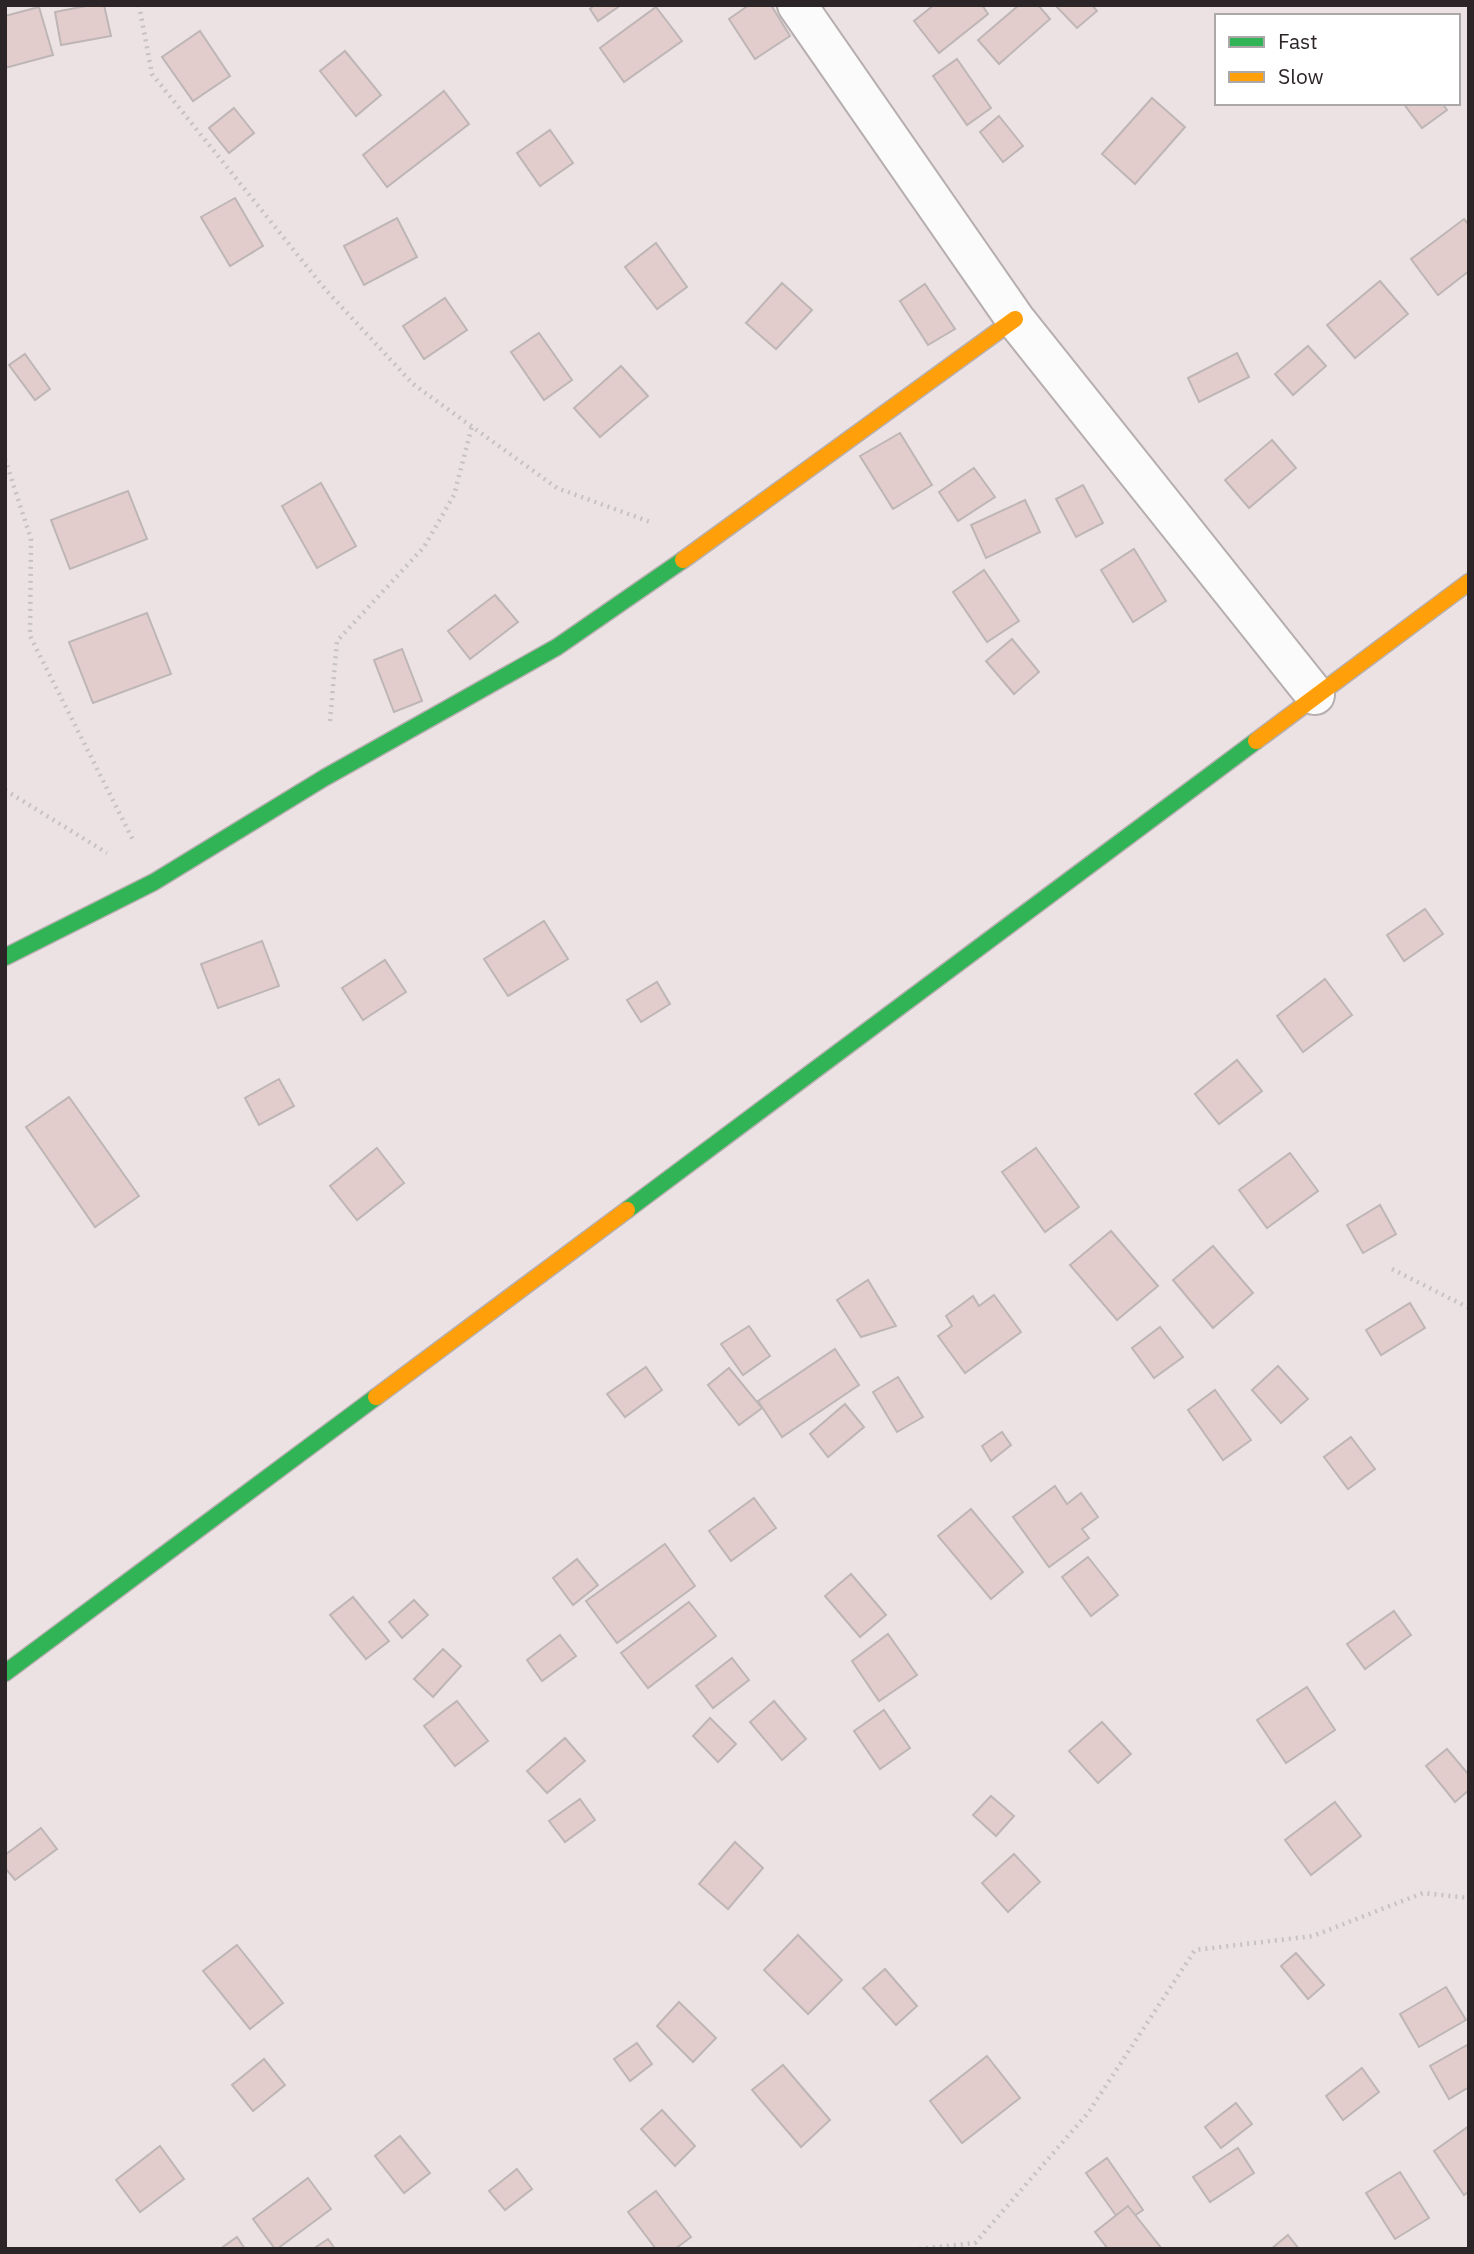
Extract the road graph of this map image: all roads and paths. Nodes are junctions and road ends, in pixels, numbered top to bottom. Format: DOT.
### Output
graph roads {
  1 [pos="139,5"];
  2 [pos="797,5"];
  3 [pos="1015,319"];
  4 [pos="472,426"];
  5 [pos="5,459"];
  6 [pos="708,543"];
  7 [pos="1469,582"];
  8 [pos="1315,695"];
  9 [pos="324,778"];
  10 [pos="5,790"];
  11 [pos="154,882"];
  12 [pos="5,957"];
  13 [pos="1392,1269"];
  14 [pos="1469,1308"];
  15 [pos="5,1673"];
  16 [pos="1469,1898"];
  17 [pos="919,2249"];
  1 -- 4 [label="path"];
  2 -- 3 [label="street"];
  3 -- 6 [label="main road"];
  3 -- 8 [label="street"];
  4 -- 6 [label="path"];
  4 -- 9 [label="path"];
  5 -- 11 [label="path"];
  6 -- 9 [label="main road"];
  7 -- 8 [label="main road"];
  8 -- 15 [label="main road"];
  9 -- 11 [label="main road"];
  10 -- 11 [label="path"];
  11 -- 12 [label="main road"];
  13 -- 14 [label="path"];
  16 -- 17 [label="path"];
}
